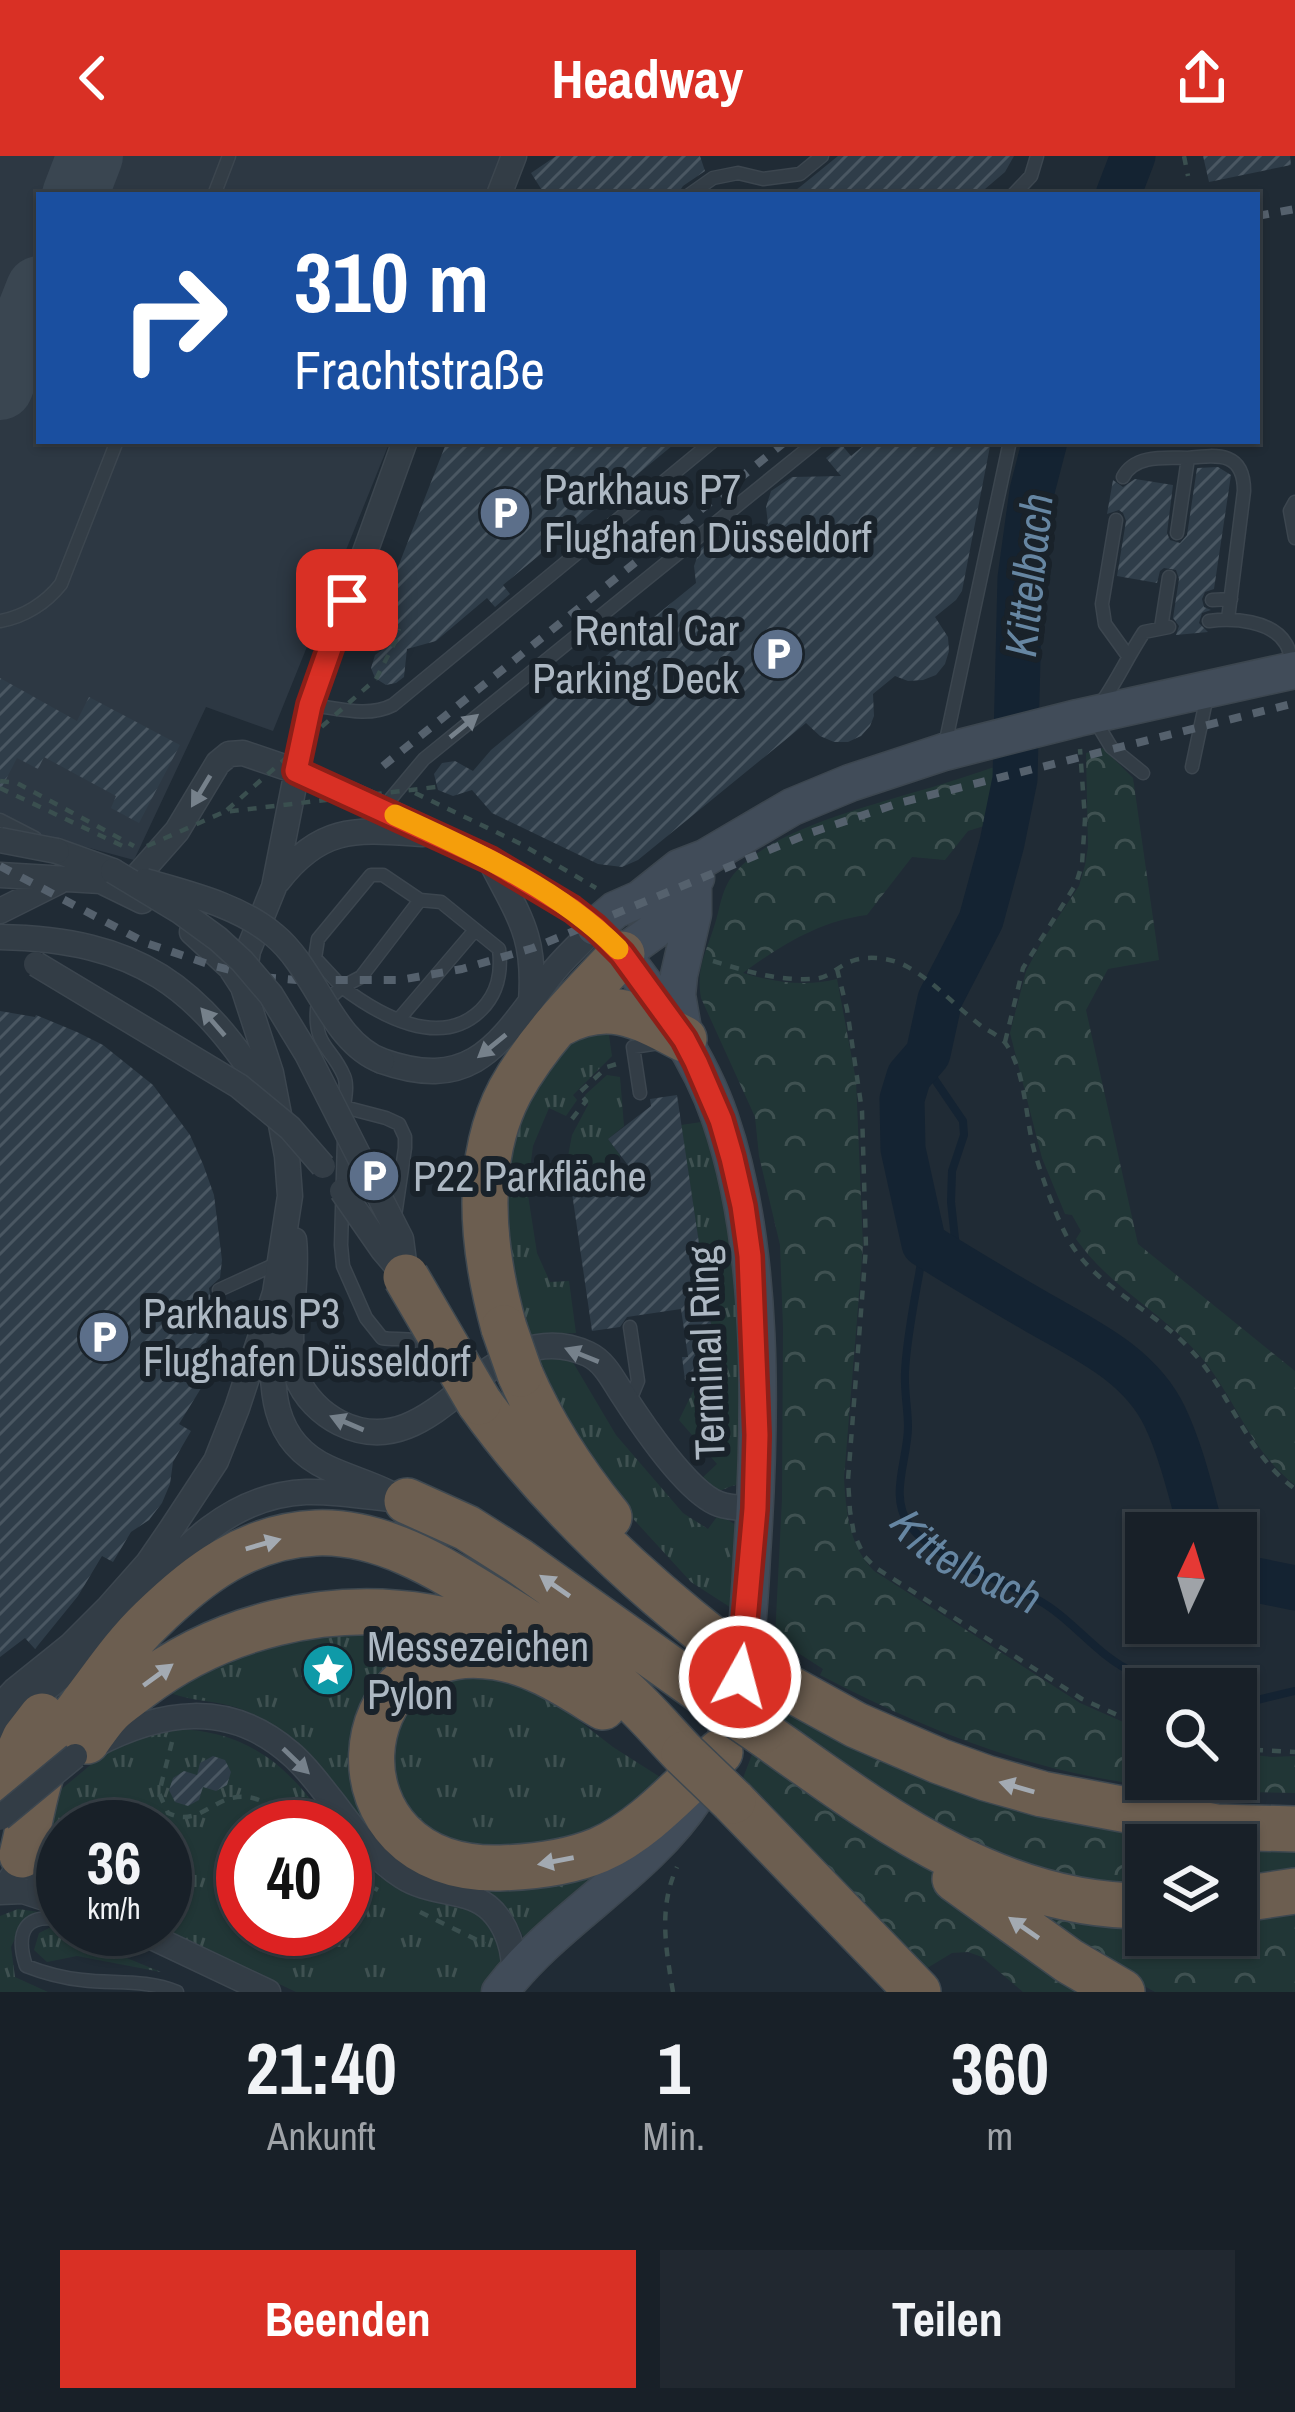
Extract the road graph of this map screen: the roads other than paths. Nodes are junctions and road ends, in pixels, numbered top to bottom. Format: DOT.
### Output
graph roads {
  1 [pos="229,156"];
  2 [pos="514,156"];
  3 [pos="822,156"];
  4 [pos="1036,156"];
  5 [pos="215,192"];
  6 [pos="500,192"];
  7 [pos="693,192"];
  8 [pos="1015,192"];
  9 [pos="116,444"];
  10 [pos="404,444"];
  11 [pos="709,444"];
  12 [pos="813,444"];
  13 [pos="1009,444"];
  14 [pos="1188,458"];
  15 [pos="1123,477"];
  16 [pos="1244,490"];
  17 [pos="1228,492"];
  18 [pos="1295,502"];
  19 [pos="1225,514"];
  20 [pos="1240,514"];
  21 [pos="1116,520"];
  22 [pos="1181,524"];
  23 [pos="1238,536"];
  24 [pos="1222,537"];
  25 [pos="1295,538"];
  26 [pos="1235,556"];
  27 [pos="985,557"];
  28 [pos="1218,558"];
  29 [pos="967,570"];
  30 [pos="1233,577"];
  31 [pos="1216,579"];
  32 [pos="1171,582"];
  33 [pos="1231,599"];
  34 [pos="1212,600"];
  35 [pos="1228,619"];
  36 [pos="0,621"];
  37 [pos="1209,621"];
  38 [pos="1128,656"];
  39 [pos="945,664"];
  40 [pos="961,666"];
  41 [pos="1295,670"];
  42 [pos="1209,689"];
  43 [pos="310,705"];
  44 [pos="1072,720"];
  45 [pos="960,748"];
  46 [pos="1192,766"];
  47 [pos="296,771"];
  48 [pos="1143,773"];
  49 [pos="382,809"];
  50 [pos="438,835"];
  51 [pos="2,843"];
  52 [pos="490,860"];
  53 [pos="699,872"];
  54 [pos="104,880"];
  55 [pos="274,887"];
  56 [pos="420,900"];
  57 [pos="0,911"];
  58 [pos="262,918"];
  59 [pos="475,929"];
  60 [pos="191,931"];
  61 [pos="0,937"];
  62 [pos="609,940"];
  63 [pos="36,964"];
  64 [pos="243,987"];
  65 [pos="342,987"];
  66 [pos="545,1013"];
  67 [pos="399,1019"];
  68 [pos="684,1039"];
  69 [pos="640,1093"];
  70 [pos="344,1108"];
  71 [pos="281,1117"];
  72 [pos="290,1196"];
  73 [pos="280,1263"];
  74 [pos="406,1277"];
  75 [pos="219,1290"];
  76 [pos="275,1293"];
  77 [pos="630,1327"];
  78 [pos="485,1385"];
  79 [pos="629,1404"];
  80 [pos="407,1501"];
  81 [pos="755,1509"];
  82 [pos="124,1646"];
  83 [pos="0,1706"];
  84 [pos="0,1731"];
  85 [pos="702,1753"];
  86 [pos="75,1756"];
  87 [pos="1117,1807"];
  88 [pos="870,1809"];
  89 [pos="1295,1812"];
  90 [pos="1295,1829"];
  91 [pos="6,1842"];
  92 [pos="36,1864"];
  93 [pos="1295,1892"];
  94 [pos="36,1895"];
  95 [pos="1257,1897"];
  96 [pos="1125,1904"];
  97 [pos="36,1920"];
  98 [pos="192,1956"];
  99 [pos="515,1986"];
  100 [pos="177,1992"];
  101 [pos="268,1992"];
  102 [pos="918,1992"];
  103 [pos="1122,1992"];
  1 -- 5 [label="lane"];
  2 -- 6 [label="street"];
  3 -- 7 [label="lane"];
  4 -- 8 [label="lane"];
  9 -- 36 [label="lane"];
  10 -- 43 [label="street"];
  11 -- 43 [label="lane"];
  49 -- 12 [label="lane, one-way"];
  13 -- 27 [label="lane"];
  14 -- 15 [label="lane"];
  14 -- 16 [label="lane"];
  14 -- 22 [label="lane"];
  16 -- 17 [label="lane"];
  16 -- 20 [label="lane"];
  18 -- 25 [label="lane"];
  19 -- 20 [label="lane"];
  20 -- 23 [label="lane"];
  21 -- 38 [label="lane"];
  23 -- 24 [label="lane"];
  23 -- 26 [label="lane"];
  26 -- 28 [label="lane"];
  26 -- 30 [label="lane"];
  27 -- 29 [label="lane"];
  27 -- 40 [label="lane"];
  30 -- 31 [label="lane"];
  30 -- 33 [label="lane"];
  32 -- 38 [label="lane"];
  33 -- 34 [label="lane"];
  33 -- 35 [label="lane"];
  35 -- 37 [label="lane"];
  35 -- 41 [label="lane"];
  38 -- 44 [label="lane"];
  39 -- 40 [label="lane"];
  40 -- 45 [label="lane"];
  41 -- 42 [label="street"];
  42 -- 44 [label="street"];
  42 -- 46 [label="lane"];
  43 -- 47 [label="street"];
  44 -- 45 [label="street"];
  44 -- 48 [label="lane"];
  45 -- 53 [label="street"];
  47 -- 49 [label="street, Terminal Ring"];
  47 -- 54 [label="street, Terminal Ring, one-way"];
  47 -- 55 [label="street, Terminal Ring"];
  49 -- 50 [label="street, Terminal Ring"];
  50 -- 52 [label="street, Terminal Ring"];
  50 -- 55 [label="street, Terminal Ring"];
  51 -- 54 [label="street"];
  51 -- 54 [label="street, bridge"];
  51 -- 54 [label="street"];
  52 -- 62 [label="street, Terminal Ring"];
  52 -- 66 [label="street"];
  53 -- 62 [label="street"];
  53 -- 62 [label="street"];
  53 -- 68 [label="street"];
  54 -- 57 [label="street, Terminal Ring"];
  54 -- 60 [label="street"];
  66 -- 54 [label="street, one-way, bridge"];
  54 -- 74 [label="street, bridge"];
  55 -- 58 [label="street, Terminal Ring"];
  56 -- 59 [label="lane"];
  56 -- 65 [label="lane"];
  56 -- 65 [label="lane"];
  58 -- 60 [label="street"];
  58 -- 64 [label="street, Terminal Ring"];
  59 -- 67 [label="lane"];
  59 -- 67 [label="lane"];
  60 -- 64 [label="street"];
  61 -- 63 [label="lane"];
  71 -- 61 [label="street, one-way"];
  62 -- 66 [label="highway"];
  62 -- 68 [label="street, Terminal Ring"];
  63 -- 74 [label="street, bridge"];
  64 -- 71 [label="street"];
  65 -- 67 [label="lane"];
  65 -- 70 [label="lane"];
  66 -- 68 [label="highway"];
  66 -- 78 [label="highway, bridge"];
  68 -- 69 [label="lane"];
  68 -- 81 [label="street, Terminal Ring"];
  70 -- 78 [label="lane"];
  70 -- 78 [label="lane"];
  71 -- 72 [label="street"];
  72 -- 73 [label="street"];
  78 -- 72 [label="street, one-way"];
  73 -- 75 [label="lane"];
  73 -- 76 [label="street"];
  74 -- 78 [label="highway, bridge"];
  76 -- 80 [label="street"];
  76 -- 83 [label="street"];
  77 -- 79 [label="lane"];
  79 -- 78 [label="street, one-way"];
  87 -- 78 [label="highway, one-way, bridge"];
  79 -- 81 [label="street"];
  80 -- 84 [label="street"];
  88 -- 80 [label="highway, one-way, bridge"];
  81 -- 85 [label="street, Terminal Ring"];
  82 -- 85 [label="highway, one-way"];
  82 -- 91 [label="highway"];
  82 -- 91 [label="highway"];
  85 -- 85 [label="highway, one-way"];
  86 -- 85 [label="highway, one-way"];
  85 -- 99 [label="street, Terminal Ring"];
  85 -- 102 [label="highway, bridge"];
  86 -- 91 [label="street, bridge"];
  86 -- 99 [label="street, one-way"];
  87 -- 89 [label="highway"];
  87 -- 90 [label="highway"];
  88 -- 96 [label="highway"];
  103 -- 88 [label="highway, one-way"];
  91 -- 92 [label="street"];
  91 -- 94 [label="street"];
  93 -- 95 [label="highway"];
  97 -- 100 [label="lane"];
  98 -- 101 [label="street"];
}
